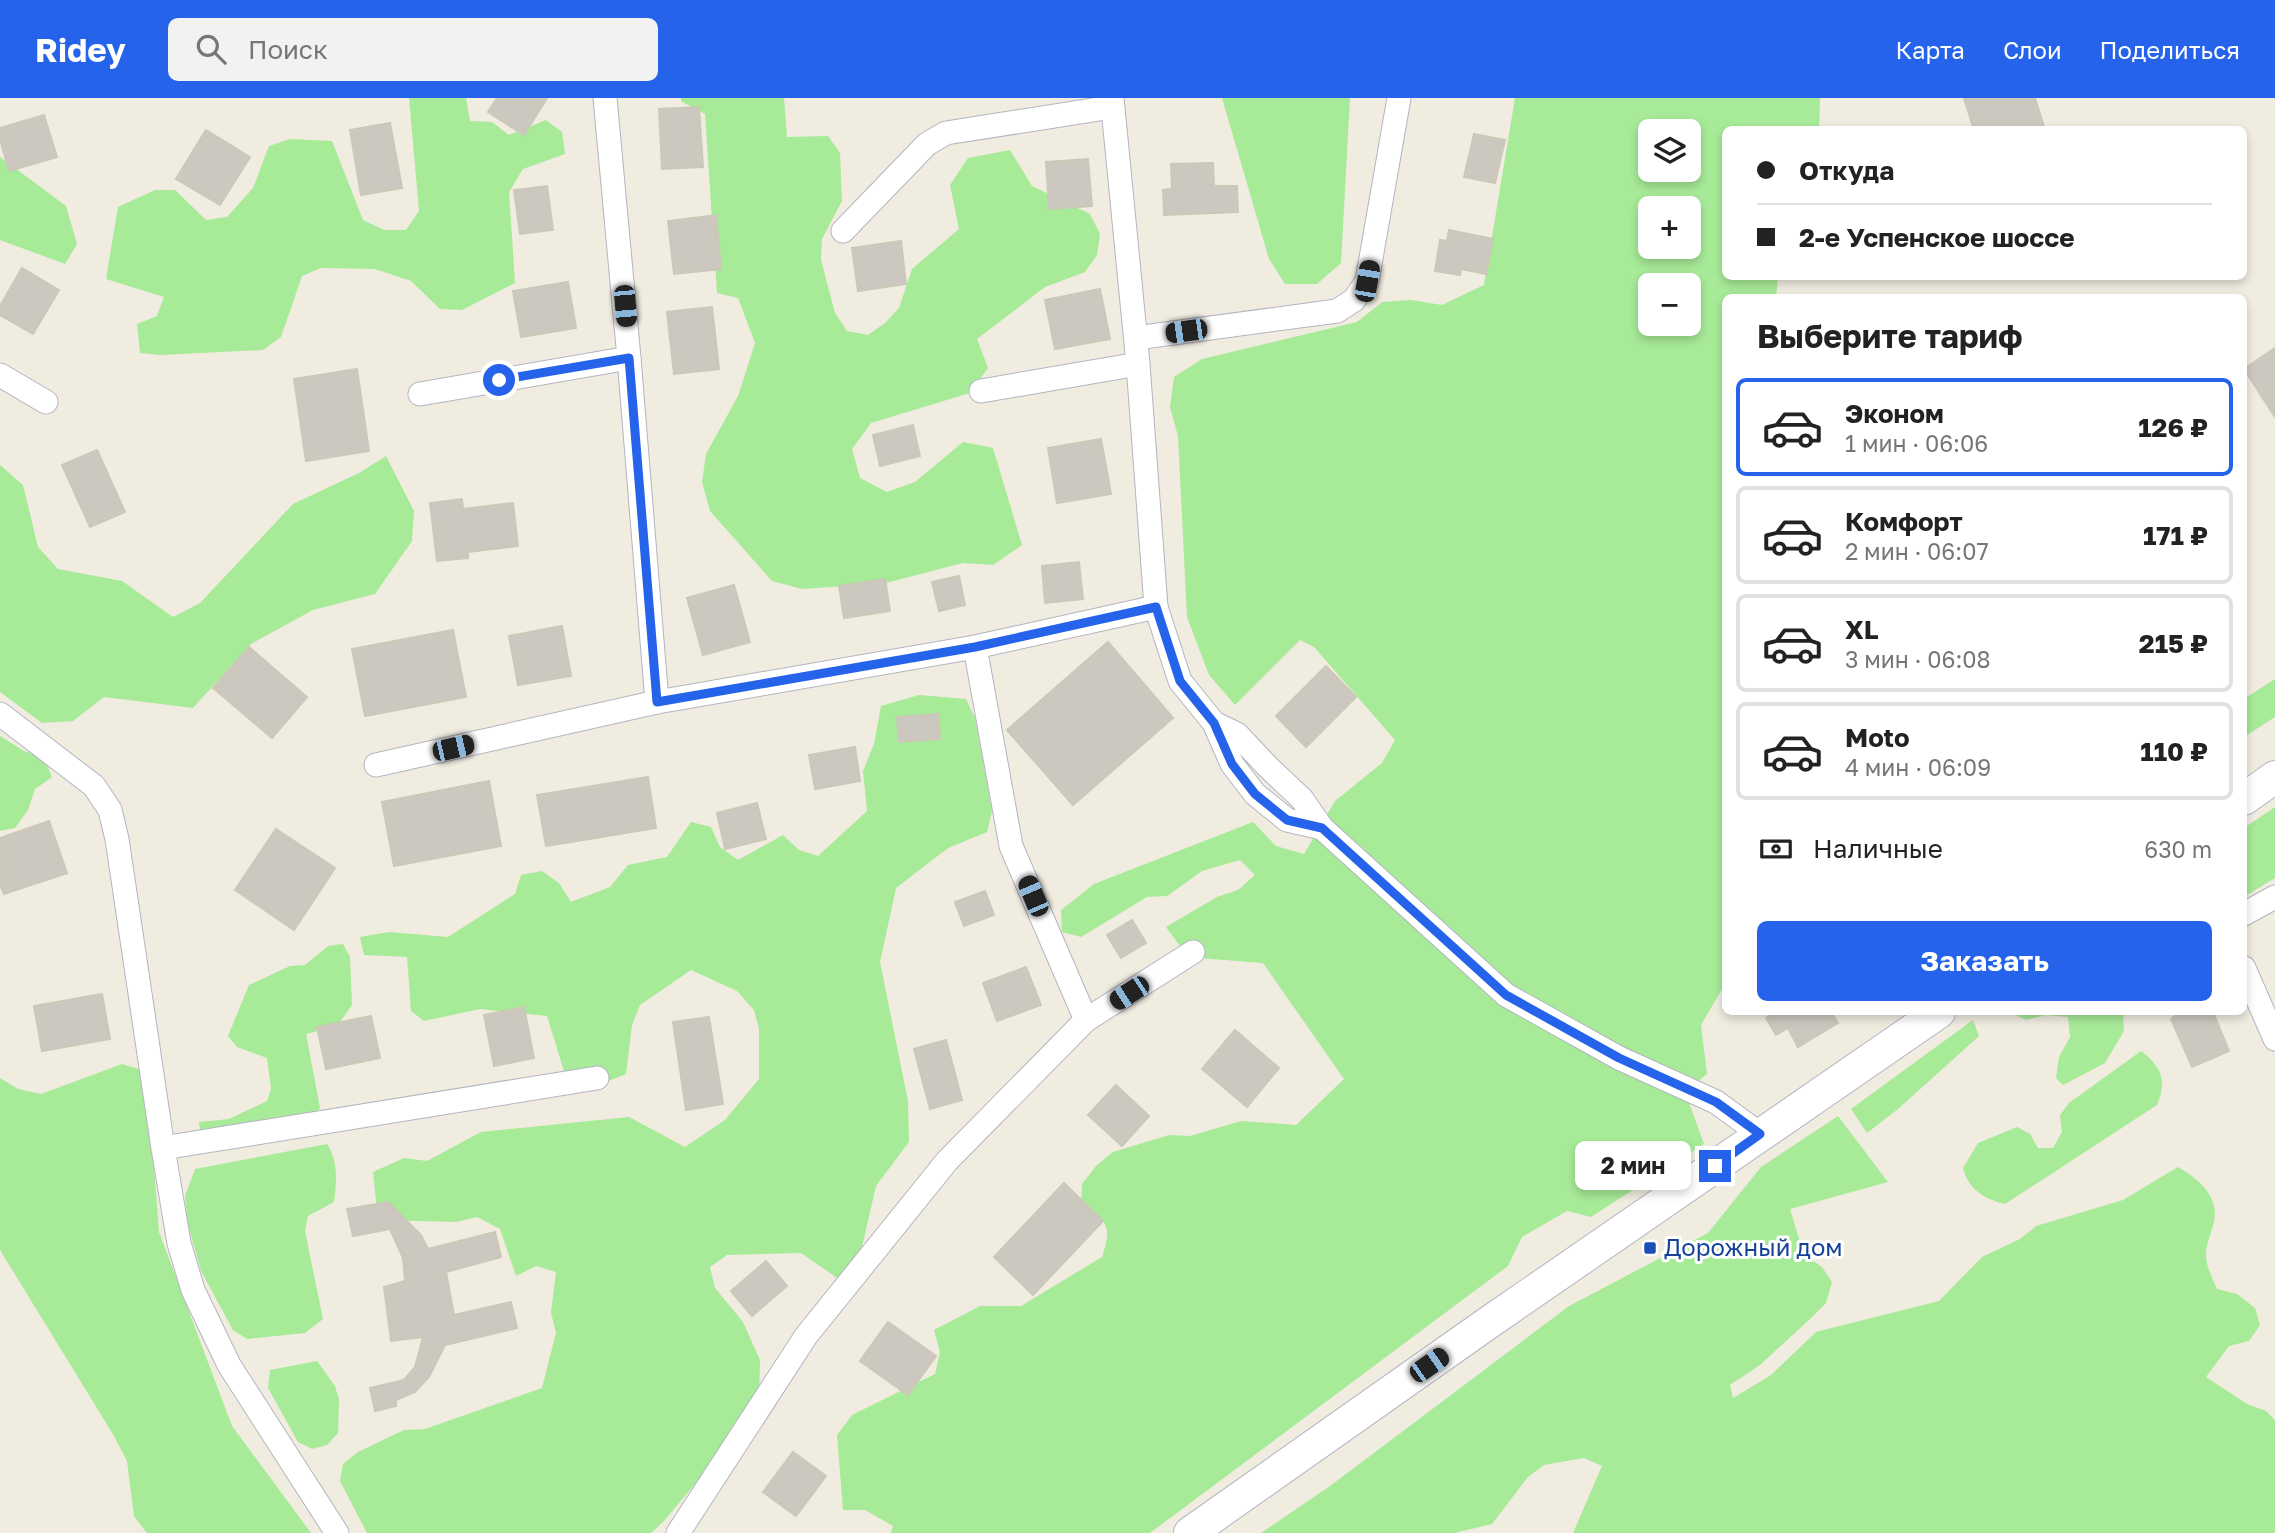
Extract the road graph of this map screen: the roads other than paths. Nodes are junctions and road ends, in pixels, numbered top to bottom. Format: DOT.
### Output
graph roads {
  1 [pos="605,98"];
  2 [pos="1399,98"];
  3 [pos="1112,103"];
  4 [pos="842,230"];
  5 [pos="1136,338"];
  6 [pos="629,358"];
  7 [pos="1138,364"];
  8 [pos="0,375"];
  9 [pos="981,391"];
  10 [pos="420,394"];
  11 [pos="46,402"];
  12 [pos="1156,607"];
  13 [pos="975,647"];
  14 [pos="657,702"];
  15 [pos="0,714"];
  16 [pos="376,765"];
  17 [pos="2275,778"];
  18 [pos="2247,797"];
  19 [pos="2275,897"];
  20 [pos="2247,912"];
  21 [pos="1193,952"];
  22 [pos="2247,975"];
  23 [pos="1935,1015"];
  24 [pos="1086,1020"];
  25 [pos="2275,1039"];
  26 [pos="597,1077"];
  27 [pos="1760,1134"];
  28 [pos="163,1148"];
  29 [pos="337,1533"];
  30 [pos="678,1533"];
  31 [pos="1190,1533"];
  1 -- 6 [label="street"];
  2 -- 5 [label="street"];
  3 -- 4 [label="street"];
  3 -- 5 [label="street"];
  5 -- 7 [label="street"];
  6 -- 10 [label="street"];
  6 -- 14 [label="street"];
  7 -- 9 [label="street"];
  7 -- 12 [label="street"];
  8 -- 11 [label="street"];
  12 -- 13 [label="street"];
  12 -- 27 [label="street"];
  13 -- 14 [label="street"];
  13 -- 24 [label="street"];
  14 -- 16 [label="street"];
  15 -- 28 [label="street"];
  17 -- 18 [label="main road"];
  19 -- 20 [label="street"];
  21 -- 24 [label="street"];
  22 -- 25 [label="street"];
  23 -- 27 [label="main road"];
  24 -- 30 [label="street"];
  26 -- 28 [label="street"];
  27 -- 31 [label="main road"];
  28 -- 29 [label="street"];
}
